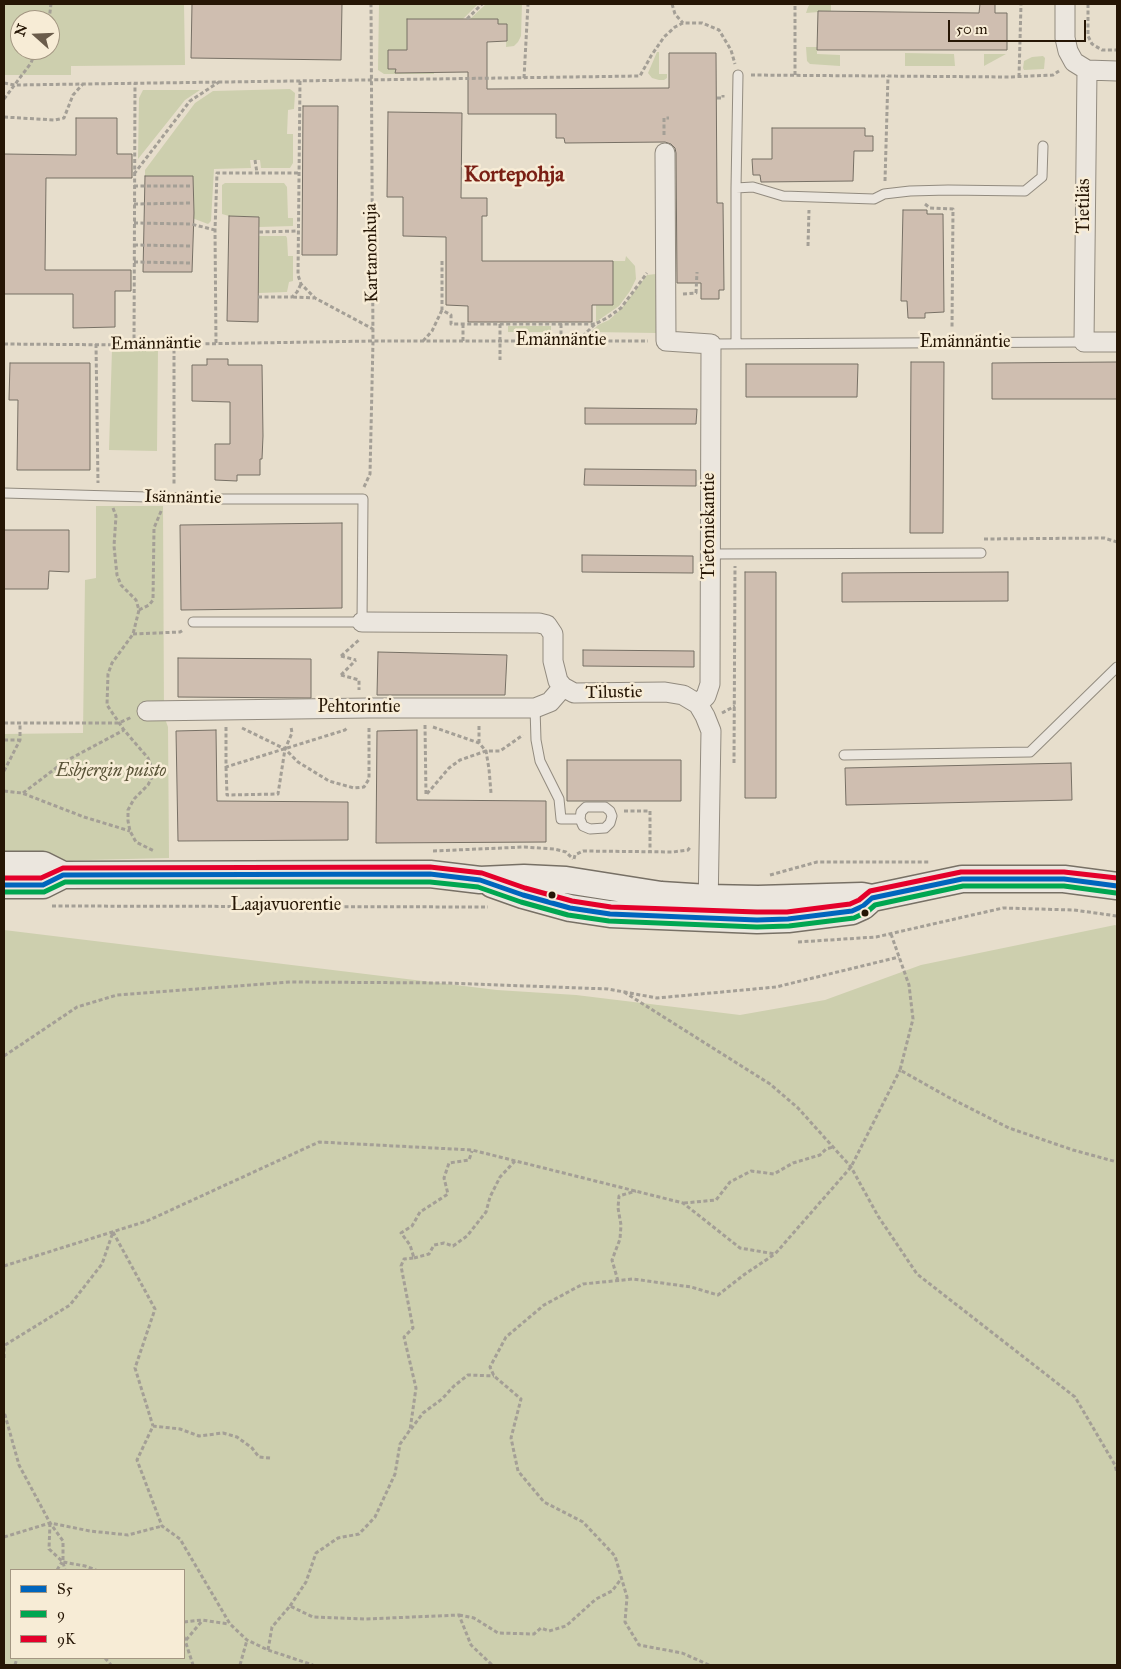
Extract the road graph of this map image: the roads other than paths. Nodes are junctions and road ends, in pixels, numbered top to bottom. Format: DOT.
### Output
graph roads {
  1 [pos="1065,4"];
  2 [pos="1080,66"];
  3 [pos="1117,71"];
  4 [pos="738,75"];
  5 [pos="1043,146"];
  6 [pos="664,153"];
  7 [pos="736,188"];
  8 [pos="1084,342"];
  9 [pos="1117,342"];
  10 [pos="736,343"];
  11 [pos="711,344"];
  12 [pos="4,494"];
  13 [pos="981,553"];
  14 [pos="710,554"];
  15 [pos="193,622"];
  16 [pos="361,631"];
  17 [pos="1117,667"];
  18 [pos="563,688"];
  19 [pos="698,704"];
  20 [pos="147,711"];
  21 [pos="535,717"];
  22 [pos="844,755"];
  23 [pos="580,819"];
  24 [pos="4,865"];
  25 [pos="63,875"];
  26 [pos="4,885"];
  27 [pos="1117,886"];
  28 [pos="708,908"];
  1 -- 2 [label="street"];
  2 -- 3 [label="street"];
  2 -- 8 [label="street, Tietiläs"];
  4 -- 7 [label="lane"];
  5 -- 7 [label="lane"];
  6 -- 11 [label="street, Emännäntie"];
  7 -- 10 [label="lane"];
  8 -- 9 [label="street, Emännäntie"];
  8 -- 10 [label="lane, Emännäntie"];
  10 -- 11 [label="lane, Emännäntie"];
  11 -- 14 [label="street, Tietoniekantie"];
  12 -- 16 [label="lane, Isännäntie"];
  13 -- 14 [label="lane"];
  14 -- 19 [label="street, Tietoniekantie"];
  15 -- 16 [label="lane"];
  16 -- 18 [label="street, Tilustie"];
  17 -- 22 [label="lane"];
  18 -- 19 [label="street, Tilustie"];
  18 -- 21 [label="street"];
  19 -- 28 [label="street"];
  20 -- 21 [label="street, Pehtorintie"];
  21 -- 23 [label="lane"];
  23 -- 23 [label="lane"];
  24 -- 25 [label="main road, Laajavuorentie"];
  25 -- 26 [label="main road, Laajavuorentie"];
  25 -- 28 [label="main road, Laajavuorentie"];
  27 -- 28 [label="main road, Laajavuorentie"];
}
